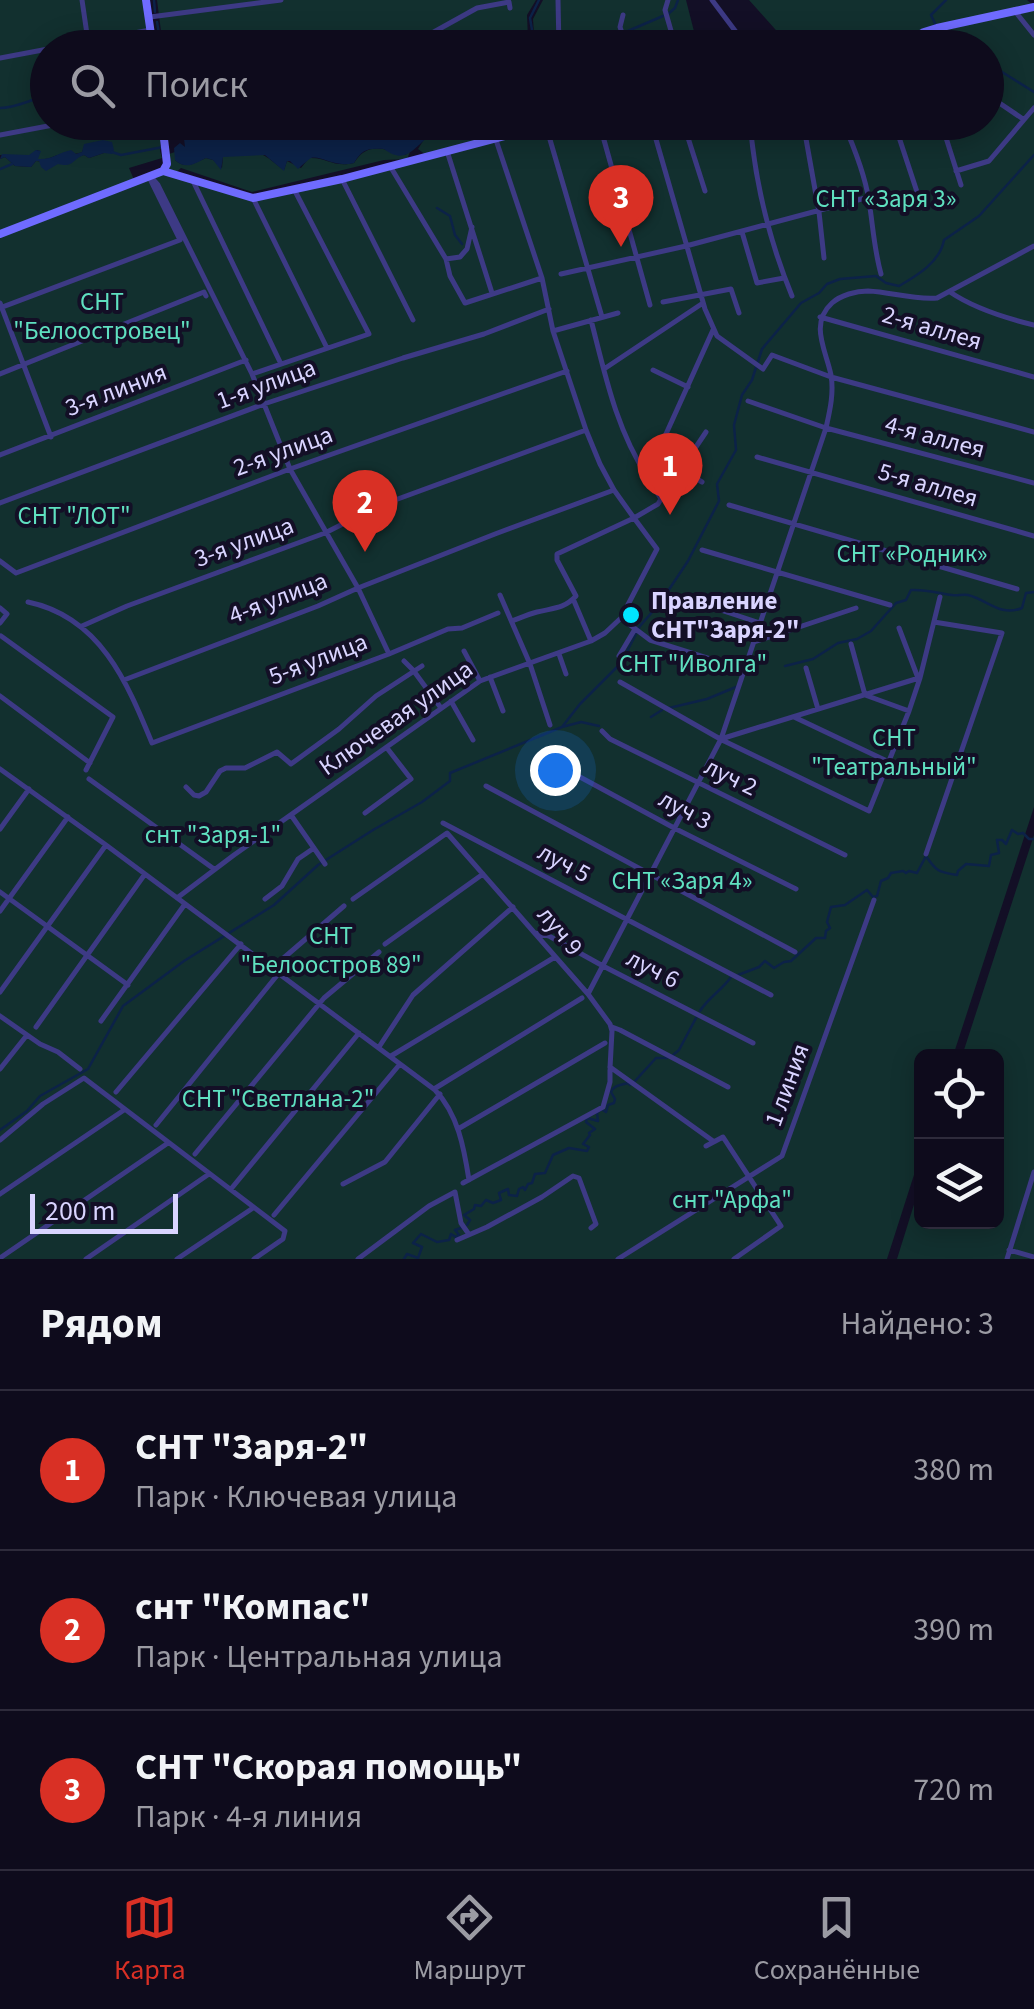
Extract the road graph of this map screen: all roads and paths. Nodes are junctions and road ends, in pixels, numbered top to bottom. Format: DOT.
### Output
graph roads {
  1 [pos="82,0"];
  2 [pos="146,0"];
  3 [pos="281,0"];
  4 [pos="558,0"];
  5 [pos="712,0"];
  6 [pos="665,2"];
  7 [pos="491,3"];
  8 [pos="1034,7"];
  9 [pos="510,8"];
  10 [pos="1014,10"];
  11 [pos="623,16"];
  12 [pos="148,17"];
  13 [pos="86,30"];
  14 [pos="150,30"];
  15 [pos="437,30"];
  16 [pos="559,30"];
  17 [pos="621,30"];
  18 [pos="672,30"];
  19 [pos="734,30"];
  20 [pos="930,30"];
  21 [pos="1034,36"];
  22 [pos="30,52"];
  23 [pos="0,58"];
  24 [pos="1004,106"];
  25 [pos="1034,108"];
  26 [pos="1022,119"];
  27 [pos="30,129"];
  28 [pos="0,135"];
  29 [pos="164,140"];
  30 [pos="492,140"];
  31 [pos="496,140"];
  32 [pos="550,140"];
  33 [pos="604,140"];
  34 [pos="656,140"];
  35 [pos="689,140"];
  36 [pos="752,140"];
  37 [pos="805,140"];
  38 [pos="851,140"];
  39 [pos="900,140"];
  40 [pos="947,140"];
  41 [pos="447,151"];
  42 [pos="390,166"];
  43 [pos="163,170"];
  44 [pos="956,170"];
  45 [pos="149,176"];
  46 [pos="192,178"];
  47 [pos="342,179"];
  48 [pos="961,184"];
  49 [pos="295,190"];
  50 [pos="705,192"];
  51 [pos="869,197"];
  52 [pos="252,198"];
  53 [pos="920,201"];
  54 [pos="819,212"];
  55 [pos="767,224"];
  56 [pos="472,226"];
  57 [pos="742,231"];
  58 [pos="0,234"];
  59 [pos="686,246"];
  60 [pos="1034,246"];
  61 [pos="466,249"];
  62 [pos="637,258"];
  63 [pos="824,258"];
  64 [pos="446,259"];
  65 [pos="482,259"];
  66 [pos="588,270"];
  67 [pos="561,274"];
  68 [pos="881,274"];
  69 [pos="542,278"];
  70 [pos="784,278"];
  71 [pos="950,292"];
  72 [pos="700,293"];
  73 [pos="205,294"];
  74 [pos="492,294"];
  75 [pos="792,296"];
  76 [pos="663,302"];
  77 [pos="703,304"];
  78 [pos="650,305"];
  79 [pos="1,306"];
  80 [pos="549,309"];
  81 [pos="618,313"];
  82 [pos="739,313"];
  83 [pos="602,317"];
  84 [pos="820,317"];
  85 [pos="413,320"];
  86 [pos="591,320"];
  87 [pos="1034,325"];
  88 [pos="554,330"];
  89 [pos="713,330"];
  90 [pos="327,348"];
  91 [pos="246,360"];
  92 [pos="281,364"];
  93 [pos="23,366"];
  94 [pos="604,369"];
  95 [pos="653,370"];
  96 [pos="567,371"];
  97 [pos="0,374"];
  98 [pos="252,374"];
  99 [pos="831,377"];
  100 [pos="1034,377"];
  101 [pos="688,387"];
  102 [pos="748,400"];
  103 [pos="264,404"];
  104 [pos="826,428"];
  105 [pos="586,430"];
  106 [pos="706,432"];
  107 [pos="1034,432"];
  108 [pos="51,437"];
  109 [pos="0,456"];
  110 [pos="757,456"];
  111 [pos="290,468"];
  112 [pos="682,470"];
  113 [pos="811,472"];
  114 [pos="647,476"];
  115 [pos="702,482"];
  116 [pos="1034,484"];
  117 [pos="614,490"];
  118 [pos="661,498"];
  119 [pos="0,503"];
  120 [pos="729,505"];
  121 [pos="634,518"];
  122 [pos="794,524"];
  123 [pos="326,533"];
  124 [pos="1034,536"];
  125 [pos="702,550"];
  126 [pos="0,561"];
  127 [pos="778,573"];
  128 [pos="358,588"];
  129 [pos="1018,589"];
  130 [pos="500,596"];
  131 [pos="678,596"];
  132 [pos="940,597"];
  133 [pos="574,601"];
  134 [pos="28,602"];
  135 [pos="890,605"];
  136 [pos="0,608"];
  137 [pos="856,608"];
  138 [pos="498,613"];
  139 [pos="622,618"];
  140 [pos="512,621"];
  141 [pos="934,622"];
  142 [pos="760,623"];
  143 [pos="0,624"];
  144 [pos="82,626"];
  145 [pos="900,628"];
  146 [pos="636,630"];
  147 [pos="1,636"];
  148 [pos="590,642"];
  149 [pos="754,642"];
  150 [pos="851,644"];
  151 [pos="464,651"];
  152 [pos="390,654"];
  153 [pos="559,654"];
  154 [pos="619,656"];
  155 [pos="404,661"];
  156 [pos="530,664"];
  157 [pos="422,666"];
  158 [pos="806,668"];
  159 [pos="413,670"];
  160 [pos="745,670"];
  161 [pos="566,674"];
  162 [pos="490,676"];
  163 [pos="919,678"];
  164 [pos="124,680"];
  165 [pos="480,681"];
  166 [pos="620,682"];
  167 [pos="865,695"];
  168 [pos="0,696"];
  169 [pos="451,702"];
  170 [pos="441,708"];
  171 [pos="818,709"];
  172 [pos="909,710"];
  173 [pos="503,712"];
  174 [pos="794,717"];
  175 [pos="550,726"];
  176 [pos="602,732"];
  177 [pos="721,739"];
  178 [pos="473,740"];
  179 [pos="386,748"];
  180 [pos="889,762"];
  181 [pos="556,764"];
  182 [pos="0,769"];
  183 [pos="90,779"];
  184 [pos="698,784"];
  185 [pos="486,786"];
  186 [pos="186,787"];
  187 [pos="29,789"];
  188 [pos="365,812"];
  189 [pos="291,815"];
  190 [pos="68,817"];
  191 [pos="444,823"];
  192 [pos="0,829"];
  193 [pos="676,829"];
  194 [pos="106,845"];
  195 [pos="314,848"];
  196 [pos="926,854"];
  197 [pos="845,855"];
  198 [pos="323,862"];
  199 [pos="214,869"];
  200 [pos="145,874"];
  201 [pos="484,874"];
  202 [pos="652,876"];
  203 [pos="796,890"];
  204 [pos="0,892"];
  205 [pos="176,898"];
  206 [pos="265,898"];
  207 [pos="9,899"];
  208 [pos="352,899"];
  209 [pos="874,900"];
  210 [pos="185,904"];
  211 [pos="344,906"];
  212 [pos="513,907"];
  213 [pos="0,912"];
  214 [pos="628,920"];
  215 [pos="47,927"];
  216 [pos="535,933"];
  217 [pos="241,944"];
  218 [pos="385,944"];
  219 [pos="379,952"];
  220 [pos="794,952"];
  221 [pos="86,956"];
  222 [pos="555,957"];
  223 [pos="603,966"];
  224 [pos="272,968"];
  225 [pos="279,974"];
  226 [pos="127,984"];
  227 [pos="0,992"];
  228 [pos="771,995"];
  229 [pos="585,996"];
  230 [pos="319,1003"];
  231 [pos="0,1016"];
  232 [pos="101,1020"];
  233 [pos="36,1027"];
  234 [pos="612,1028"];
  235 [pos="360,1033"];
  236 [pos="27,1035"];
  237 [pos="605,1043"];
  238 [pos="753,1043"];
  239 [pos="379,1047"];
  240 [pos="391,1056"];
  241 [pos="400,1063"];
  242 [pos="610,1068"];
  243 [pos="0,1069"];
  244 [pos="80,1069"];
  245 [pos="728,1087"];
  246 [pos="434,1088"];
  247 [pos="116,1092"];
  248 [pos="440,1094"];
  249 [pos="124,1110"];
  250 [pos="156,1124"];
  251 [pos="458,1129"];
  252 [pos="0,1140"];
  253 [pos="714,1142"];
  254 [pos="168,1143"];
  255 [pos="706,1146"];
  256 [pos="195,1154"];
  257 [pos="1034,1172"];
  258 [pos="209,1174"];
  259 [pos="750,1178"];
  260 [pos="343,1184"];
  261 [pos="232,1188"];
  262 [pos="0,1194"];
  263 [pos="1031,1194"];
  264 [pos="254,1207"];
  265 [pos="274,1215"];
  266 [pos="591,1228"];
  267 [pos="469,1234"];
  268 [pos="457,1240"];
  269 [pos="1009,1250"];
  270 [pos="1034,1257"];
  271 [pos="0,1258"];
  272 [pos="86,1259"];
  273 [pos="176,1259"];
  274 [pos="254,1259"];
  275 [pos="358,1259"];
  276 [pos="618,1259"];
  277 [pos="734,1259"];
  278 [pos="1007,1259"];
  1 -- 13 [label="street"];
  2 -- 12 [label="street"];
  3 -- 12 [label="street"];
  4 -- 16 [label="street"];
  5 -- 19 [label="street"];
  6 -- 18 [label="street"];
  7 -- 9 [label="street"];
  7 -- 15 [label="street"];
  8 -- 10 [label="street"];
  10 -- 20 [label="street"];
  10 -- 21 [label="street"];
  11 -- 17 [label="street"];
  12 -- 14 [label="street"];
  22 -- 23 [label="street"];
  24 -- 26 [label="street"];
  25 -- 26 [label="street"];
  26 -- 44 [label="street"];
  27 -- 28 [label="street"];
  29 -- 43 [label="street"];
  30 -- 41 [label="street"];
  31 -- 69 [label="street"];
  32 -- 66 [label="street"];
  33 -- 62 [label="street"];
  34 -- 59 [label="street"];
  35 -- 50 [label="street"];
  36 -- 55 [label="street"];
  37 -- 54 [label="street"];
  38 -- 51 [label="street"];
  39 -- 53 [label="street"];
  40 -- 44 [label="street"];
  41 -- 42 [label="street"];
  41 -- 56 [label="street"];
  42 -- 47 [label="street"];
  42 -- 64 [label="street"];
  43 -- 45 [label="street"];
  43 -- 46 [label="street"];
  44 -- 48 [label="street"];
  45 -- 58 [label="street"];
  45 -- 79 [label="street"];
  45 -- 91 [label="street"];
  46 -- 52 [label="street"];
  46 -- 92 [label="street"];
  47 -- 49 [label="street"];
  47 -- 85 [label="street"];
  49 -- 52 [label="street"];
  49 -- 90 [label="street"];
  51 -- 54 [label="street"];
  51 -- 68 [label="street"];
  52 -- 90 [label="street"];
  54 -- 55 [label="street"];
  54 -- 63 [label="street"];
  55 -- 57 [label="street"];
  55 -- 70 [label="street"];
  56 -- 61 [label="street"];
  56 -- 65 [label="street"];
  57 -- 59 [label="street"];
  57 -- 70 [label="street"];
  59 -- 62 [label="street"];
  59 -- 72 [label="street"];
  60 -- 71 [label="street"];
  61 -- 64 [label="street"];
  61 -- 65 [label="street"];
  62 -- 66 [label="street"];
  62 -- 78 [label="street"];
  64 -- 74 [label="street"];
  65 -- 74 [label="street"];
  66 -- 67 [label="street"];
  66 -- 83 [label="street"];
  69 -- 74 [label="street"];
  69 -- 80 [label="street"];
  70 -- 75 [label="street"];
  71 -- 84 [label="street"];
  71 -- 87 [label="street"];
  72 -- 76 [label="street"];
  72 -- 77 [label="street"];
  72 -- 82 [label="street"];
  73 -- 93 [label="street"];
  77 -- 89 [label="street"];
  77 -- 94 [label="street"];
  79 -- 93 [label="street"];
  80 -- 88 [label="street"];
  80 -- 103 [label="street, 1-я улица"];
  81 -- 83 [label="street"];
  83 -- 86 [label="street"];
  84 -- 99 [label="street"];
  84 -- 100 [label="street, 2-я аллея"];
  86 -- 88 [label="street"];
  86 -- 94 [label="street"];
  88 -- 96 [label="street"];
  89 -- 99 [label="street"];
  89 -- 101 [label="street"];
  90 -- 92 [label="street"];
  91 -- 98 [label="street"];
  91 -- 108 [label="street, 3-я линия"];
  92 -- 98 [label="street"];
  93 -- 97 [label="street"];
  93 -- 108 [label="street"];
  94 -- 114 [label="street"];
  95 -- 101 [label="street"];
  96 -- 105 [label="street"];
  96 -- 111 [label="street, 2-я улица"];
  98 -- 103 [label="street"];
  99 -- 104 [label="street"];
  99 -- 107 [label="street"];
  101 -- 114 [label="street"];
  102 -- 104 [label="street, 4-я аллея"];
  103 -- 111 [label="street"];
  103 -- 119 [label="street, 1-я улица"];
  104 -- 113 [label="street"];
  104 -- 116 [label="street, 4-я аллея"];
  105 -- 117 [label="street"];
  105 -- 123 [label="street, 3-я улица"];
  106 -- 112 [label="street"];
  108 -- 109 [label="street, 3-я линия"];
  110 -- 113 [label="street"];
  111 -- 123 [label="street"];
  111 -- 126 [label="street, 2-я улица"];
  112 -- 115 [label="street"];
  112 -- 118 [label="street"];
  113 -- 122 [label="street"];
  113 -- 124 [label="street, 5-я аллея"];
  114 -- 118 [label="street"];
  117 -- 121 [label="street"];
  117 -- 128 [label="street, 4-я улица"];
  118 -- 121 [label="street"];
  120 -- 122 [label="street"];
  121 -- 133 [label="street"];
  121 -- 139 [label="street, Ключевая улица"];
  122 -- 127 [label="street"];
  122 -- 129 [label="street"];
  123 -- 128 [label="street"];
  123 -- 144 [label="street, 3-я улица"];
  125 -- 127 [label="street"];
  127 -- 135 [label="street"];
  127 -- 142 [label="street"];
  128 -- 152 [label="street"];
  128 -- 164 [label="street, 4-я улица"];
  130 -- 140 [label="street"];
  131 -- 142 [label="street"];
  132 -- 141 [label="street"];
  133 -- 140 [label="street"];
  133 -- 148 [label="street"];
  134 -- 144 [label="street"];
  136 -- 143 [label="street"];
  137 -- 149 [label="street"];
  138 -- 152 [label="street, 5-я улица"];
  139 -- 146 [label="street"];
  139 -- 148 [label="street, Ключевая улица"];
  140 -- 156 [label="street"];
  141 -- 163 [label="street"];
  141 -- 196 [label="street"];
  142 -- 149 [label="street"];
  144 -- 164 [label="street"];
  145 -- 163 [label="street"];
  146 -- 154 [label="street"];
  146 -- 160 [label="street"];
  147 -- 168 [label="street"];
  148 -- 153 [label="street, Ключевая улица"];
  149 -- 160 [label="street"];
  150 -- 167 [label="street"];
  151 -- 165 [label="street"];
  152 -- 164 [label="street, 5-я улица"];
  153 -- 156 [label="street, Ключевая улица"];
  153 -- 161 [label="street"];
  155 -- 159 [label="street"];
  156 -- 162 [label="street, Ключевая улица"];
  156 -- 175 [label="street"];
  157 -- 159 [label="street"];
  158 -- 171 [label="street"];
  159 -- 170 [label="street"];
  159 -- 186 [label="street"];
  160 -- 177 [label="street"];
  162 -- 165 [label="street, Ключевая улица"];
  162 -- 173 [label="street"];
  163 -- 167 [label="street"];
  163 -- 172 [label="street"];
  165 -- 169 [label="street, Ключевая улица"];
  166 -- 177 [label="street"];
  167 -- 171 [label="street"];
  167 -- 172 [label="street"];
  169 -- 170 [label="street, Ключевая улица"];
  169 -- 178 [label="street"];
  170 -- 179 [label="street, Ключевая улица"];
  171 -- 174 [label="street"];
  172 -- 180 [label="street"];
  174 -- 177 [label="street"];
  174 -- 180 [label="street"];
  176 -- 184 [label="street, луч 2"];
  177 -- 180 [label="street"];
  177 -- 184 [label="street"];
  179 -- 188 [label="street"];
  179 -- 189 [label="street, Ключевая улица"];
  181 -- 193 [label="street, луч 3"];
  182 -- 187 [label="street"];
  183 -- 199 [label="street"];
  184 -- 193 [label="street"];
  184 -- 197 [label="street, луч 2"];
  185 -- 202 [label="street"];
  187 -- 190 [label="street"];
  187 -- 192 [label="street"];
  189 -- 195 [label="street"];
  189 -- 199 [label="street, Ключевая улица"];
  190 -- 194 [label="street"];
  190 -- 207 [label="street"];
  191 -- 214 [label="street, луч 5"];
  193 -- 202 [label="street"];
  193 -- 203 [label="street, луч 3"];
  194 -- 200 [label="street"];
  194 -- 215 [label="street"];
  195 -- 198 [label="street"];
  195 -- 206 [label="street"];
  199 -- 205 [label="street, Ключевая улица"];
  200 -- 205 [label="street"];
  200 -- 221 [label="street"];
  201 -- 208 [label="street, луч 9"];
  201 -- 212 [label="street, луч 9"];
  201 -- 218 [label="street"];
  202 -- 214 [label="street"];
  202 -- 220 [label="street"];
  204 -- 207 [label="street"];
  205 -- 210 [label="street"];
  207 -- 213 [label="street"];
  207 -- 215 [label="street"];
  209 -- 259 [label="street, 1 линия"];
  210 -- 217 [label="street"];
  210 -- 226 [label="street"];
  211 -- 224 [label="street"];
  212 -- 216 [label="street, луч 9"];
  212 -- 239 [label="street"];
  214 -- 223 [label="street"];
  214 -- 228 [label="street, луч 5"];
  215 -- 221 [label="street"];
  215 -- 227 [label="street"];
  216 -- 222 [label="street, луч 9"];
  216 -- 223 [label="street, луч 6"];
  217 -- 224 [label="street"];
  217 -- 247 [label="street"];
  219 -- 230 [label="street"];
  221 -- 226 [label="street"];
  221 -- 233 [label="street"];
  222 -- 229 [label="street, луч 9"];
  222 -- 240 [label="street"];
  223 -- 229 [label="street"];
  223 -- 238 [label="street, луч 6"];
  224 -- 225 [label="street"];
  225 -- 230 [label="street"];
  225 -- 250 [label="street"];
  226 -- 232 [label="street"];
  229 -- 234 [label="street, луч 9"];
  229 -- 246 [label="street"];
  230 -- 235 [label="street"];
  230 -- 256 [label="street"];
  231 -- 236 [label="street"];
  234 -- 242 [label="street"];
  234 -- 245 [label="street"];
  235 -- 239 [label="street"];
  235 -- 261 [label="street"];
  236 -- 243 [label="street"];
  236 -- 244 [label="street"];
  237 -- 251 [label="street"];
  239 -- 240 [label="street"];
  240 -- 241 [label="street"];
  241 -- 246 [label="street"];
  241 -- 265 [label="street"];
  242 -- 251 [label="street"];
  242 -- 253 [label="street"];
  246 -- 248 [label="street"];
  248 -- 251 [label="street"];
  248 -- 260 [label="street"];
  249 -- 252 [label="street"];
  249 -- 254 [label="street"];
  249 -- 262 [label="street"];
  253 -- 255 [label="street"];
  253 -- 259 [label="street"];
  254 -- 258 [label="street"];
  254 -- 271 [label="street"];
  257 -- 263 [label="street"];
  258 -- 261 [label="street"];
  258 -- 272 [label="street"];
  259 -- 276 [label="street, 1 линия"];
  259 -- 277 [label="street"];
  261 -- 264 [label="street"];
  263 -- 269 [label="street"];
  264 -- 273 [label="street"];
  264 -- 274 [label="street"];
  266 -- 267 [label="street"];
  267 -- 268 [label="street"];
  267 -- 275 [label="street"];
  269 -- 270 [label="street"];
  269 -- 278 [label="street"];
}
